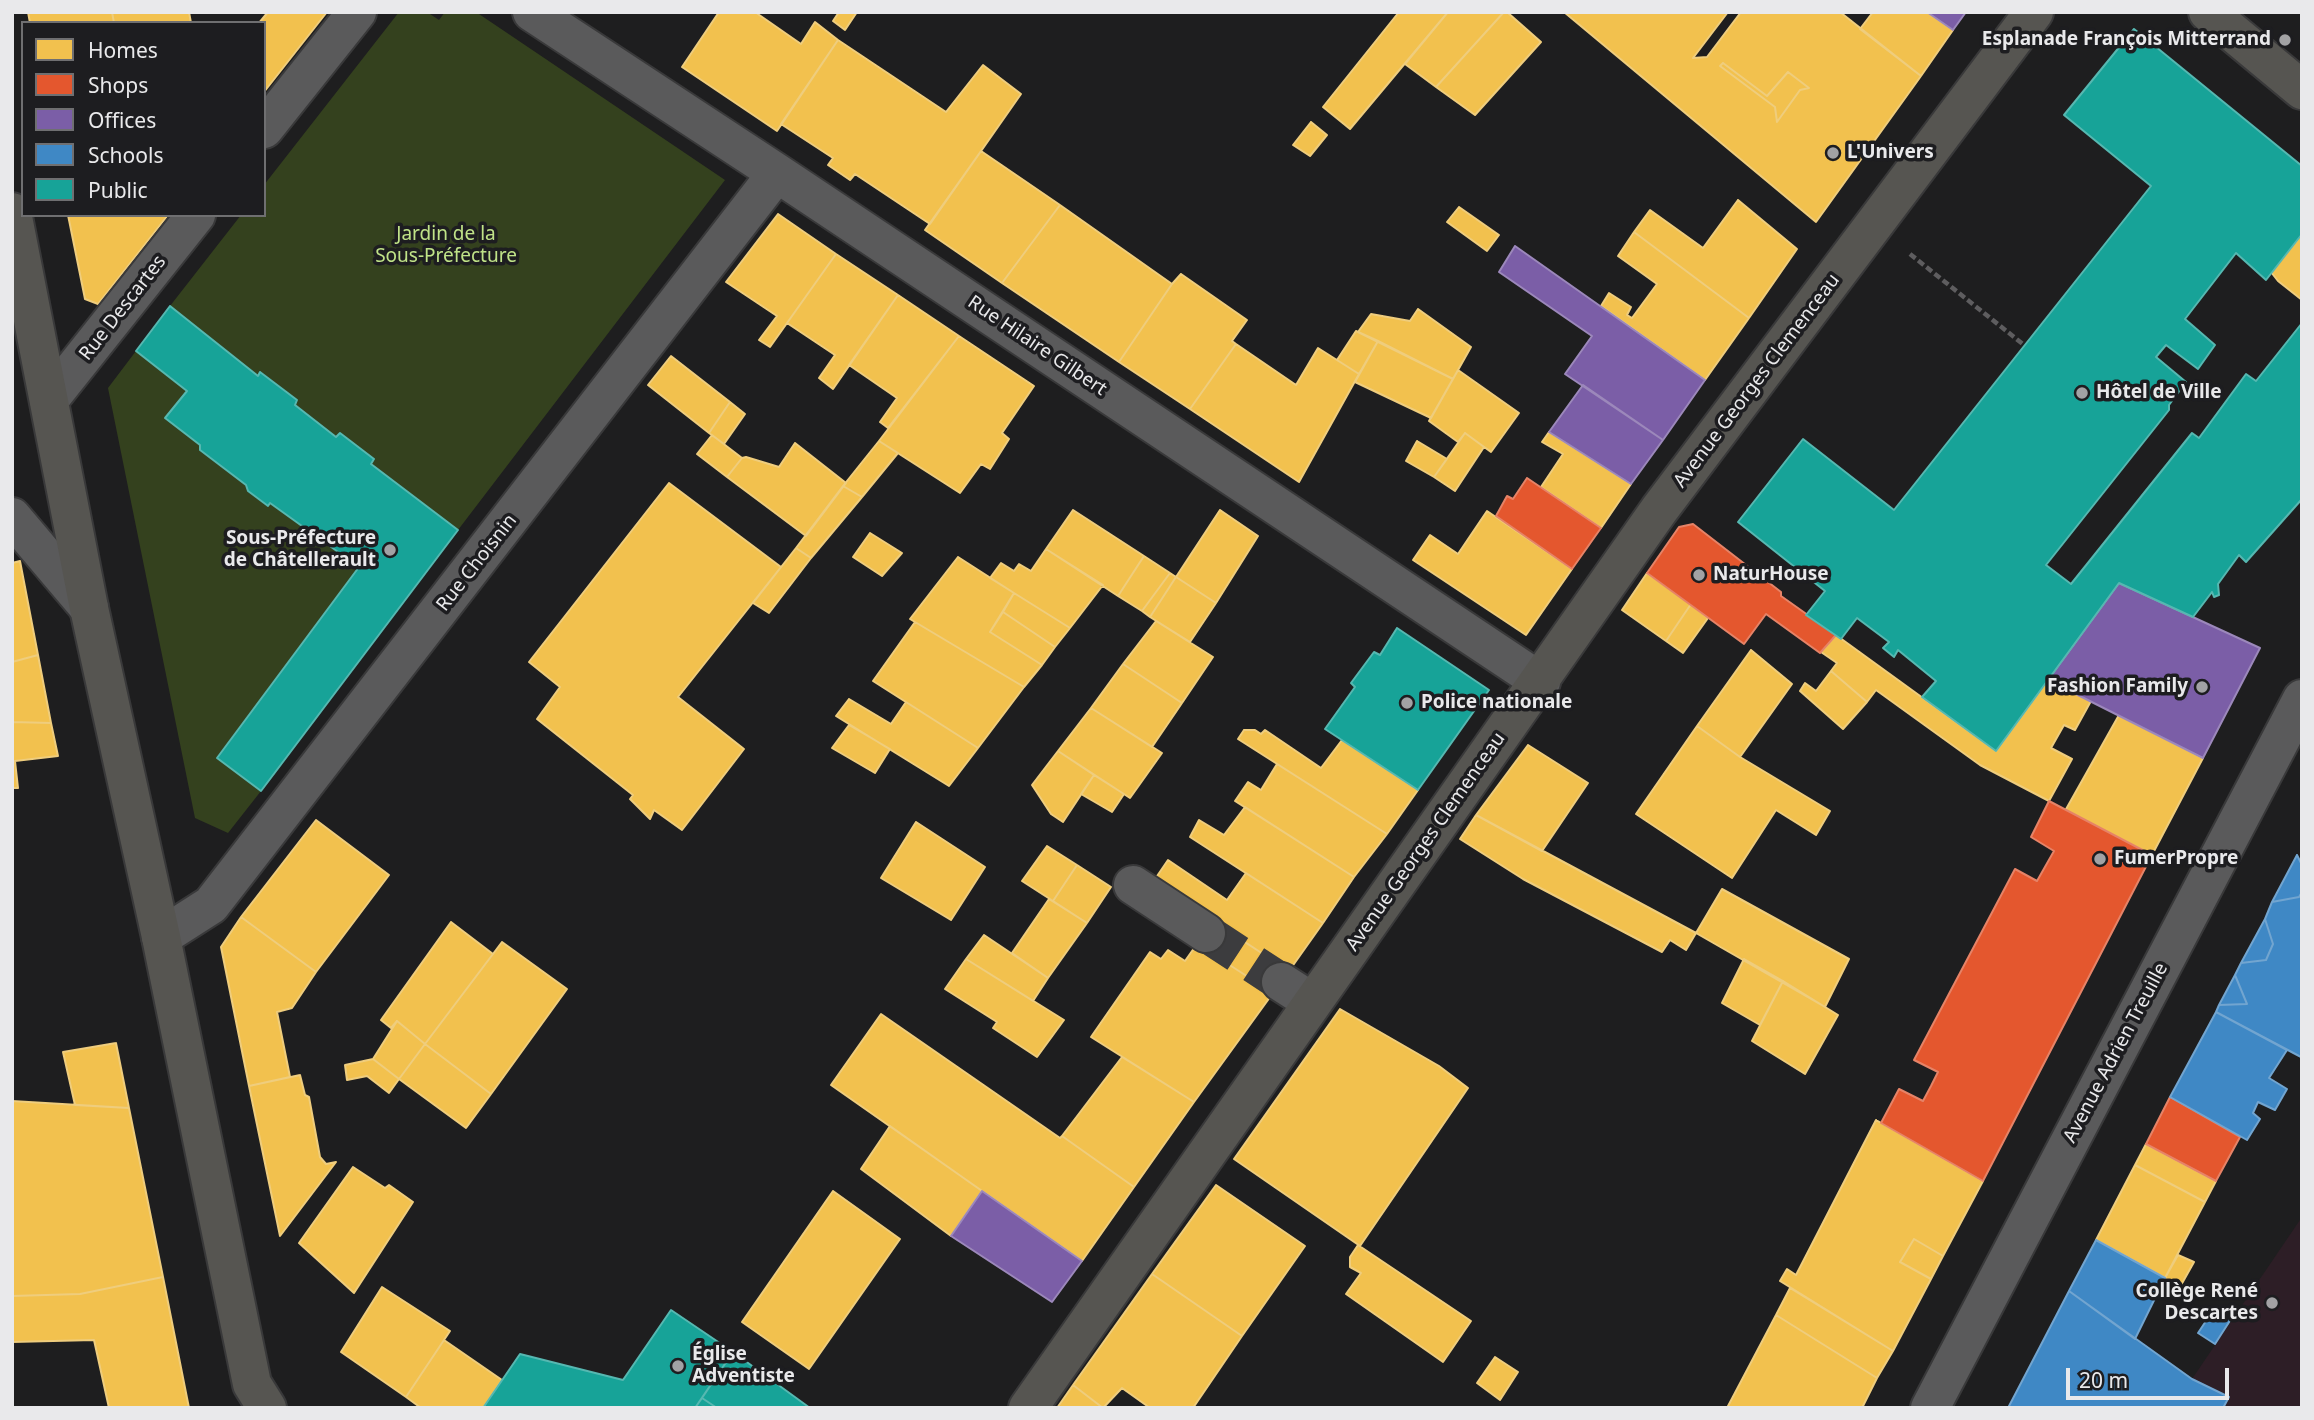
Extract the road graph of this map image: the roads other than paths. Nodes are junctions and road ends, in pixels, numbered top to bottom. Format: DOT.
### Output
graph roads {
  1 [pos="357,12"];
  2 [pos="532,12"];
  3 [pos="2034,12"];
  4 [pos="2208,12"];
  5 [pos="2302,90"];
  6 [pos="266,126"];
  7 [pos="777,173"];
  8 [pos="12,212"];
  9 [pos="194,217"];
  10 [pos="49,400"];
  11 [pos="12,517"];
  12 [pos="89,608"];
  13 [pos="1541,682"];
  14 [pos="2302,699"];
  15 [pos="1133,885"];
  16 [pos="1206,933"];
  17 [pos="161,937"];
  18 [pos="267,1408"];
  19 [pos="1028,1408"];
  20 [pos="1930,1408"];
  1 -- 6 [label="street"];
  2 -- 7 [label="street, Rue Hilaire Gilbert"];
  3 -- 13 [label="main road, Avenue Georges Clemenceau"];
  4 -- 5 [label="main road"];
  7 -- 13 [label="street, Rue Hilaire Gilbert"];
  7 -- 17 [label="street, Rue Choisnin"];
  8 -- 10 [label="main road"];
  9 -- 10 [label="street, Rue Descartes"];
  10 -- 12 [label="main road"];
  11 -- 12 [label="street"];
  12 -- 17 [label="main road"];
  13 -- 19 [label="main road, Avenue Georges Clemenceau"];
  14 -- 20 [label="street, Avenue Adrien Treuille"];
  15 -- 16 [label="street"];
  17 -- 18 [label="main road"];
}
